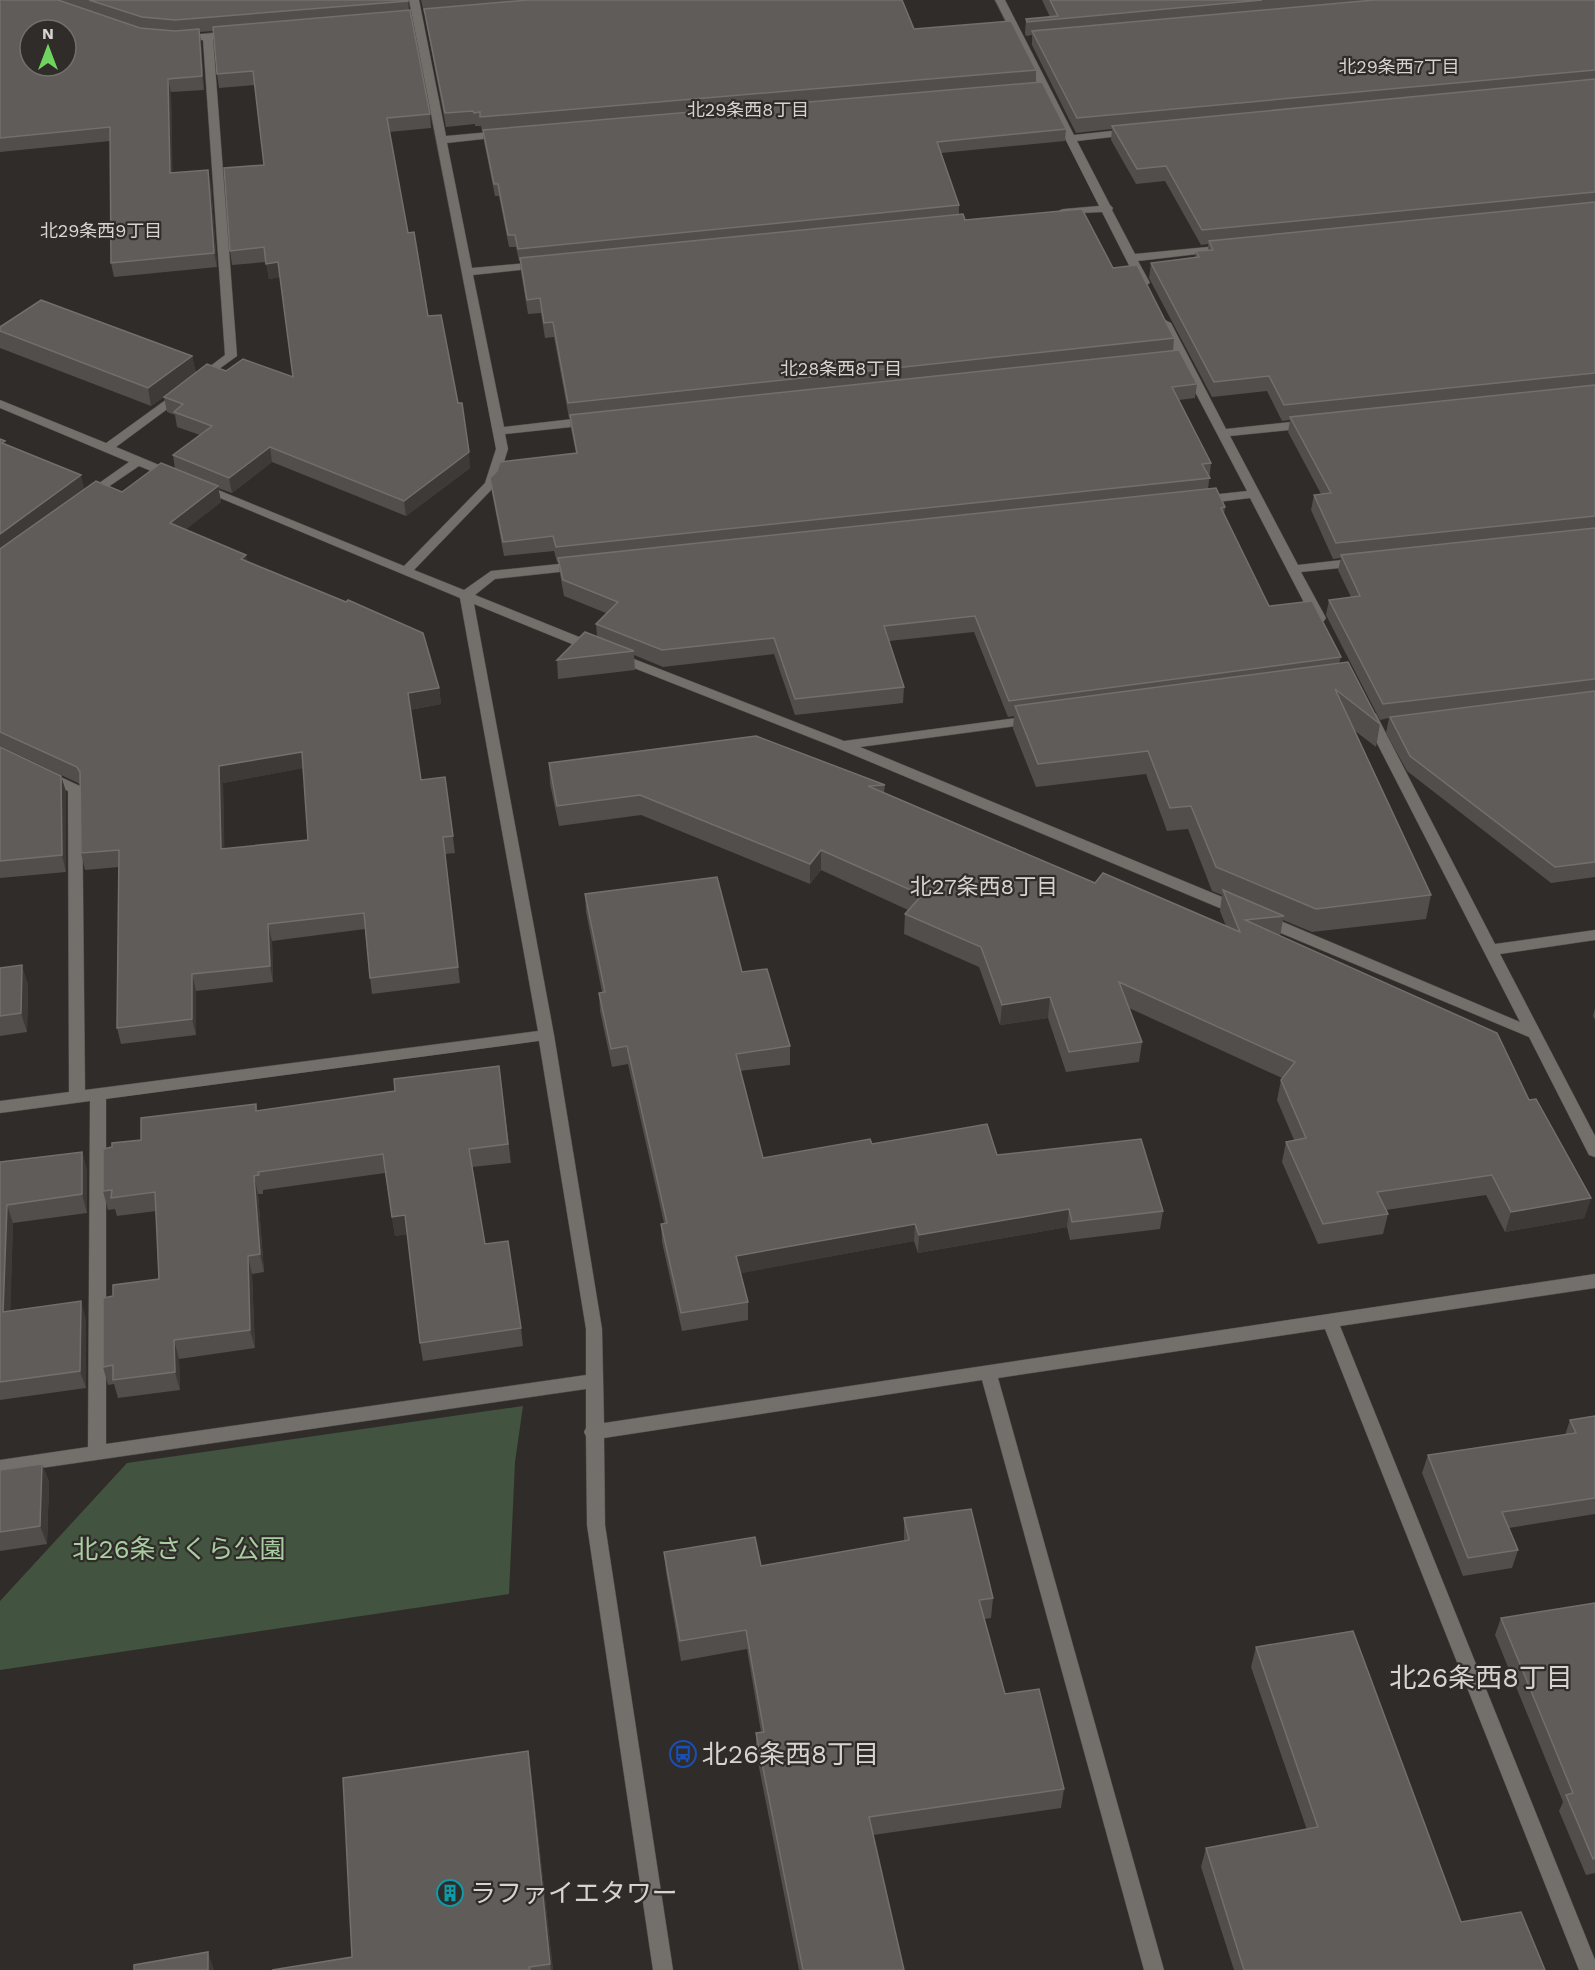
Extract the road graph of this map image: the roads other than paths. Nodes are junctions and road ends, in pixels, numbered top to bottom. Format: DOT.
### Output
graph roads {
  1 [pos="414,0"];
  2 [pos="1000,0"];
  3 [pos="243,33"];
  4 [pos="208,36"];
  5 [pos="166,38"];
  6 [pos="1143,131"];
  7 [pos="513,134"];
  8 [pos="1072,138"];
  9 [pos="441,140"];
  10 [pos="1108,208"];
  11 [pos="1049,214"];
  12 [pos="1238,247"];
  13 [pos="1131,258"];
  14 [pos="550,264"];
  15 [pos="467,272"];
  16 [pos="0,404"];
  17 [pos="604,420"];
  18 [pos="1316,423"];
  19 [pos="498,431"];
  20 [pos="1223,433"];
  21 [pos="106,448"];
  22 [pos="138,461"];
  23 [pos="1255,494"];
  24 [pos="83,501"];
  25 [pos="1185,501"];
  26 [pos="1375,560"];
  27 [pos="585,565"];
  28 [pos="1294,569"];
  29 [pos="406,570"];
  30 [pos="466,595"];
  31 [pos="1325,628"];
  32 [pos="1361,698"];
  33 [pos="1043,719"];
  34 [pos="842,745"];
  35 [pos="32,768"];
  36 [pos="1595,935"];
  37 [pos="1491,950"];
  38 [pos="1533,1033"];
  39 [pos="546,1035"];
  40 [pos="98,1095"];
  41 [pos="77,1097"];
  42 [pos="0,1107"];
  43 [pos="1595,1151"];
  44 [pos="1595,1281"];
  45 [pos="1330,1321"];
  46 [pos="988,1372"];
  47 [pos="593,1381"];
  48 [pos="593,1432"];
  49 [pos="97,1454"];
  50 [pos="0,1467"];
  51 [pos="663,1970"];
  52 [pos="1154,1970"];
  53 [pos="1589,1970"];
  1 -- 9 [label="street"];
  2 -- 8 [label="street"];
  3 -- 4 [label="street"];
  4 -- 5 [label="street"];
  4 -- 21 [label="street"];
  6 -- 8 [label="street"];
  7 -- 9 [label="street"];
  8 -- 10 [label="street"];
  9 -- 15 [label="street"];
  10 -- 11 [label="street"];
  10 -- 13 [label="street"];
  12 -- 13 [label="street"];
  13 -- 20 [label="street"];
  14 -- 15 [label="street"];
  15 -- 19 [label="street"];
  16 -- 21 [label="street"];
  17 -- 19 [label="street"];
  18 -- 20 [label="street"];
  19 -- 29 [label="street"];
  20 -- 23 [label="street"];
  21 -- 22 [label="street"];
  22 -- 24 [label="street"];
  22 -- 29 [label="street"];
  23 -- 25 [label="street"];
  23 -- 28 [label="street"];
  26 -- 28 [label="street"];
  27 -- 30 [label="street"];
  28 -- 31 [label="street"];
  29 -- 30 [label="street"];
  30 -- 34 [label="street"];
  30 -- 39 [label="street"];
  32 -- 37 [label="street"];
  33 -- 34 [label="street"];
  34 -- 38 [label="street"];
  35 -- 41 [label="street"];
  36 -- 37 [label="street"];
  37 -- 38 [label="street"];
  38 -- 43 [label="street"];
  39 -- 40 [label="street"];
  39 -- 47 [label="street"];
  40 -- 41 [label="street"];
  40 -- 49 [label="street"];
  41 -- 42 [label="street"];
  44 -- 45 [label="street"];
  45 -- 46 [label="street"];
  45 -- 53 [label="street"];
  46 -- 48 [label="street"];
  46 -- 52 [label="street"];
  47 -- 48 [label="street"];
  47 -- 49 [label="street"];
  48 -- 51 [label="street"];
  49 -- 50 [label="street"];
}
